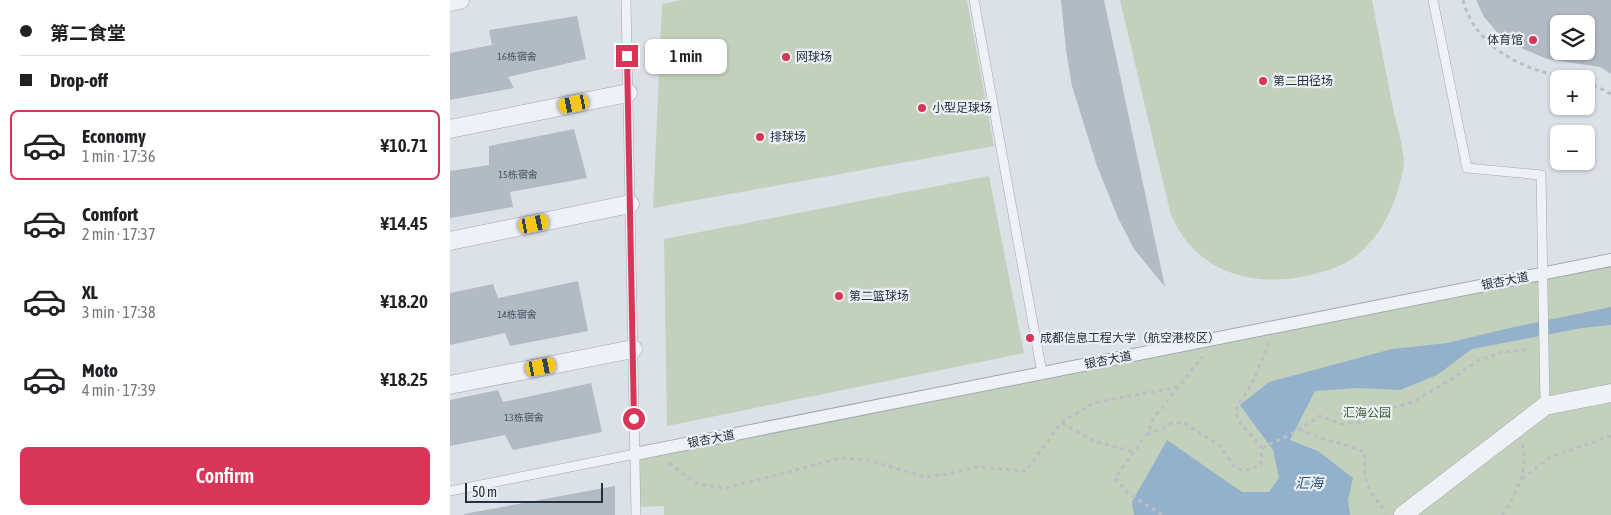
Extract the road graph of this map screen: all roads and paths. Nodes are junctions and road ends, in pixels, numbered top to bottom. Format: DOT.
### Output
graph roads {
  1 [pos="460,0"];
  2 [pos="626,0"];
  3 [pos="974,0"];
  4 [pos="1433,0"];
  5 [pos="1463,0"];
  6 [pos="450,2"];
  7 [pos="1550,73"];
  8 [pos="1595,86"];
  9 [pos="628,93"];
  10 [pos="1611,94"];
  11 [pos="450,129"];
  12 [pos="1001,152"];
  13 [pos="630,204"];
  14 [pos="450,241"];
  15 [pos="1611,260"];
  16 [pos="1542,274"];
  17 [pos="1273,328"];
  18 [pos="1217,338"];
  19 [pos="1544,347"];
  20 [pos="633,349"];
  21 [pos="1042,373"];
  22 [pos="450,385"];
  23 [pos="1177,387"];
  24 [pos="1611,393"];
  25 [pos="1545,406"];
  26 [pos="1061,423"];
  27 [pos="1299,429"];
  28 [pos="1513,430"];
  29 [pos="1147,434"];
  30 [pos="1611,436"];
  31 [pos="1262,448"];
  32 [pos="656,450"];
  33 [pos="1134,452"];
  34 [pos="635,454"];
  35 [pos="1522,478"];
  36 [pos="450,491"];
  37 [pos="636,515"];
  38 [pos="1162,515"];
  39 [pos="1389,515"];
  40 [pos="1402,515"];
  41 [pos="1502,515"];
  1 -- 6 [label="street"];
  2 -- 9 [label="lane"];
  3 -- 12 [label="lane"];
  3 -- 21 [label="lane"];
  4 -- 16 [label="lane"];
  5 -- 7 [label="path"];
  8 -- 10 [label="path"];
  9 -- 11 [label="street"];
  9 -- 13 [label="lane"];
  13 -- 14 [label="street"];
  13 -- 20 [label="lane"];
  15 -- 16 [label="street, 银杏大道"];
  16 -- 17 [label="street, 银杏大道"];
  16 -- 19 [label="lane"];
  17 -- 18 [label="street, 银杏大道"];
  17 -- 31 [label="path"];
  18 -- 21 [label="street, 银杏大道"];
  18 -- 23 [label="path"];
  19 -- 25 [label="lane"];
  19 -- 27 [label="path"];
  20 -- 22 [label="street"];
  20 -- 34 [label="lane"];
  21 -- 32 [label="street, 银杏大道"];
  23 -- 26 [label="path"];
  23 -- 29 [label="path"];
  24 -- 25 [label="street"];
  25 -- 28 [label="street"];
  26 -- 32 [label="path"];
  26 -- 33 [label="path"];
  27 -- 31 [label="path"];
  27 -- 39 [label="path"];
  28 -- 35 [label="path"];
  28 -- 40 [label="street"];
  29 -- 31 [label="path"];
  29 -- 33 [label="path"];
  30 -- 35 [label="path"];
  32 -- 34 [label="street, 银杏大道"];
  33 -- 38 [label="path"];
  34 -- 36 [label="lane"];
  34 -- 37 [label="lane"];
  35 -- 41 [label="path"];
}
